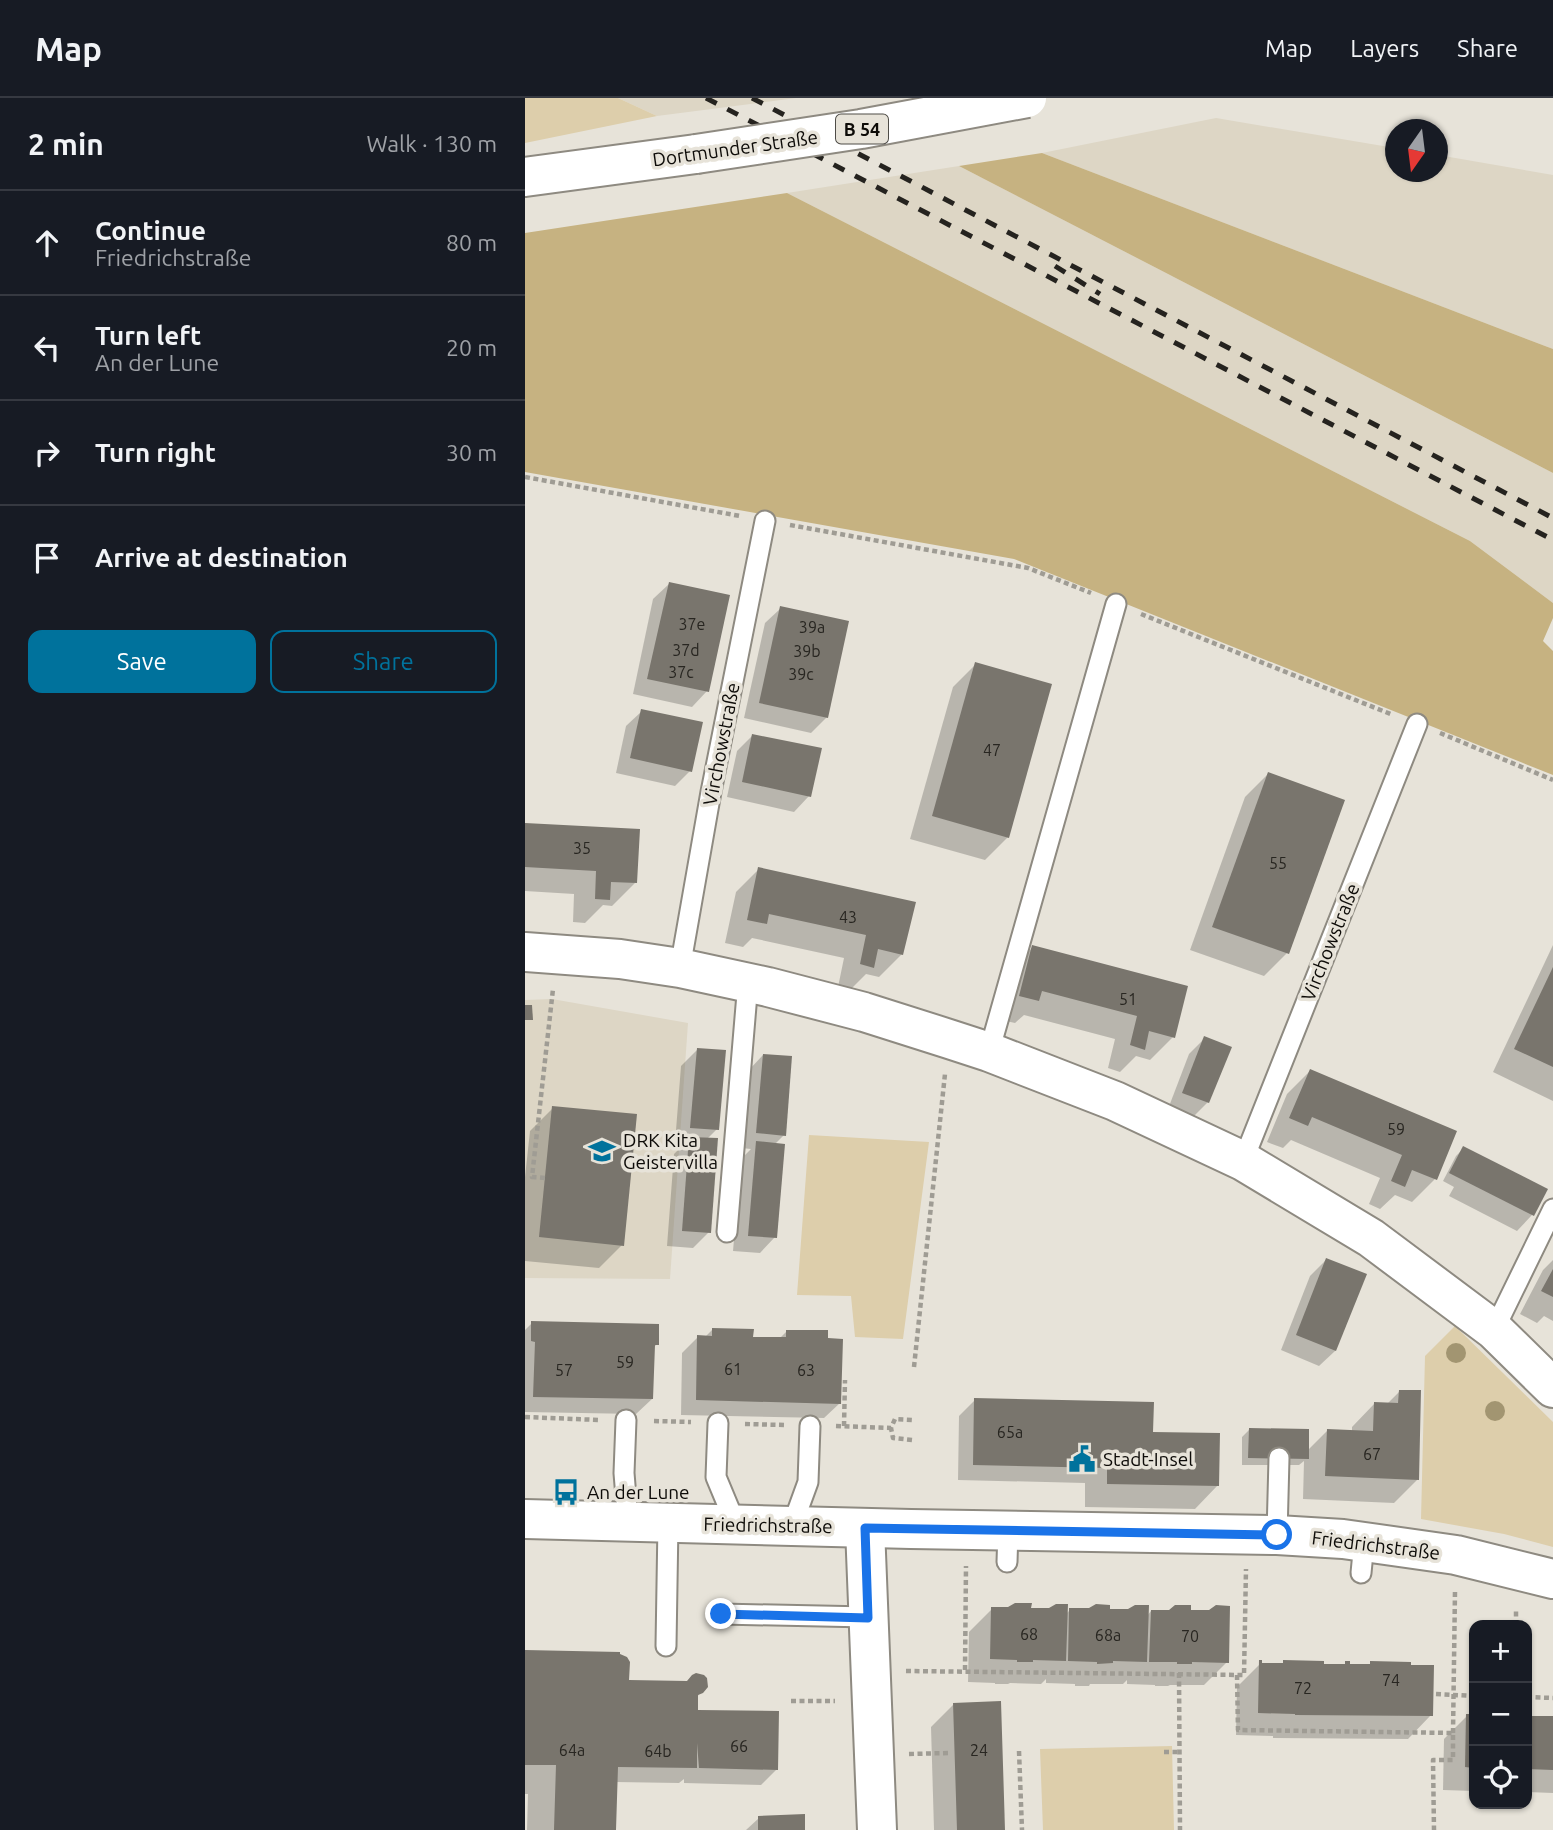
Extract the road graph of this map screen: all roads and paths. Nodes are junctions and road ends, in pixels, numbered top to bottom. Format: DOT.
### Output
graph roads {
  1 [pos="1027,98"];
  2 [pos="525,177"];
  3 [pos="525,477"];
  4 [pos="765,521"];
  5 [pos="1116,604"];
  6 [pos="1417,724"];
  7 [pos="1553,780"];
  8 [pos="541,953"];
  9 [pos="680,968"];
  10 [pos="748,982"];
  11 [pos="949,1038"];
  12 [pos="989,1052"];
  13 [pos="1243,1161"];
  14 [pos="525,1176"];
  15 [pos="532,1177"];
  16 [pos="545,1178"];
  17 [pos="1553,1209"];
  18 [pos="727,1232"];
  19 [pos="1494,1330"];
  20 [pos="914,1367"];
  21 [pos="845,1380"];
  22 [pos="1553,1388"];
  23 [pos="626,1420"];
  24 [pos="913,1420"];
  25 [pos="718,1423"];
  26 [pos="810,1426"];
  27 [pos="844,1426"];
  28 [pos="912,1440"];
  29 [pos="1279,1458"];
  30 [pos="525,1519"];
  31 [pos="628,1522"];
  32 [pos="668,1523"];
  33 [pos="736,1525"];
  34 [pos="792,1526"];
  35 [pos="865,1528"];
  36 [pos="1277,1535"];
  37 [pos="967,1557"];
  38 [pos="1247,1562"];
  39 [pos="1553,1579"];
  40 [pos="1455,1583"];
  41 [pos="721,1614"];
  42 [pos="868,1618"];
  43 [pos="666,1646"];
  44 [pos="965,1670"];
  45 [pos="894,1671"];
  46 [pos="1179,1673"];
  47 [pos="1237,1675"];
  48 [pos="1436,1694"];
  49 [pos="1453,1695"];
  50 [pos="1469,1696"];
  51 [pos="1532,1697"];
  52 [pos="1553,1698"];
  53 [pos="791,1701"];
  54 [pos="872,1701"];
  55 [pos="1453,1733"];
  56 [pos="1019,1751"];
  57 [pos="1164,1752"];
  58 [pos="1180,1752"];
  59 [pos="949,1753"];
  60 [pos="898,1755"];
  61 [pos="877,1830"];
  62 [pos="1022,1830"];
  63 [pos="1180,1830"];
  64 [pos="1434,1830"];
  1 -- 2 [label="street, Dortmunder Straße / B 54, bridge"];
  3 -- 4 [label="path"];
  4 -- 5 [label="path"];
  4 -- 9 [label="lane, Virchowstraße"];
  5 -- 6 [label="path"];
  5 -- 12 [label="lane"];
  6 -- 7 [label="path"];
  6 -- 13 [label="lane, Virchowstraße"];
  8 -- 9 [label="street"];
  8 -- 15 [label="path"];
  9 -- 10 [label="street"];
  10 -- 11 [label="street"];
  10 -- 18 [label="lane"];
  11 -- 12 [label="street"];
  11 -- 20 [label="path"];
  12 -- 13 [label="street"];
  13 -- 19 [label="street"];
  14 -- 15 [label="path"];
  15 -- 16 [label="path"];
  17 -- 19 [label="lane"];
  19 -- 22 [label="street"];
  21 -- 27 [label="path"];
  23 -- 31 [label="lane"];
  24 -- 28 [label="path"];
  25 -- 33 [label="lane"];
  26 -- 34 [label="lane"];
  29 -- 36 [label="lane"];
  30 -- 31 [label="street, Friedrichstraße"];
  31 -- 32 [label="street, Friedrichstraße"];
  32 -- 33 [label="street, Friedrichstraße"];
  32 -- 43 [label="lane"];
  33 -- 34 [label="street, Friedrichstraße"];
  34 -- 35 [label="street, Friedrichstraße"];
  35 -- 36 [label="street, Friedrichstraße"];
  35 -- 42 [label="street"];
  36 -- 39 [label="street, Friedrichstraße"];
  37 -- 44 [label="path"];
  38 -- 47 [label="path"];
  40 -- 49 [label="path"];
  41 -- 42 [label="lane"];
  42 -- 54 [label="street"];
  44 -- 45 [label="path"];
  44 -- 46 [label="path"];
  46 -- 47 [label="path"];
  46 -- 58 [label="path"];
  47 -- 55 [label="path"];
  48 -- 49 [label="path"];
  49 -- 50 [label="path"];
  49 -- 55 [label="path"];
  51 -- 52 [label="path"];
  53 -- 54 [label="path"];
  54 -- 61 [label="street"];
  55 -- 64 [label="path"];
  56 -- 62 [label="path"];
  57 -- 58 [label="path"];
  58 -- 63 [label="path"];
  59 -- 60 [label="path"];
}
